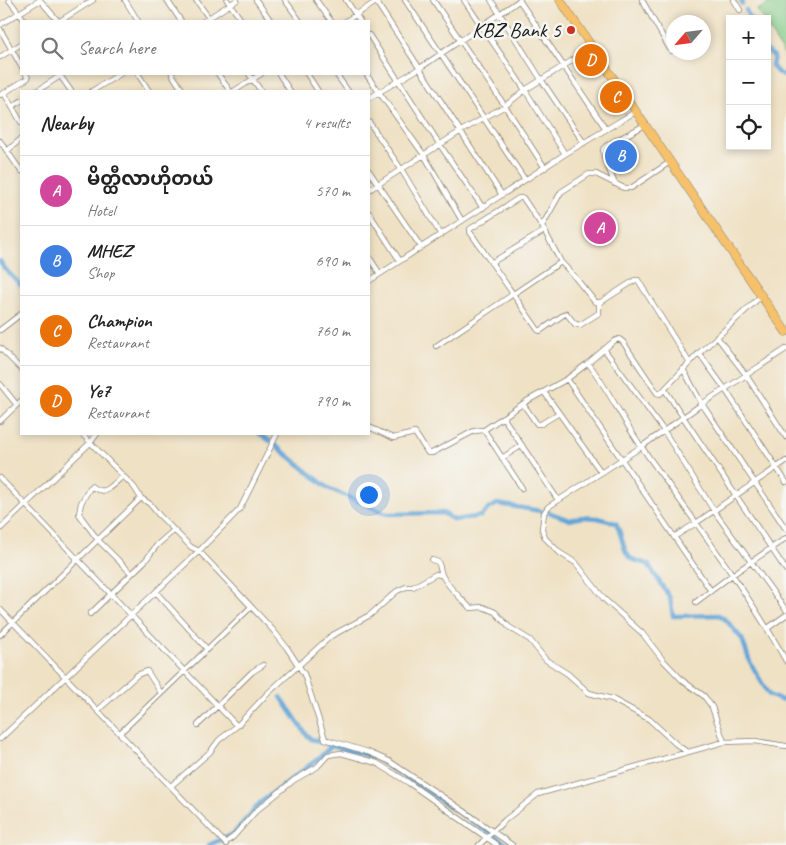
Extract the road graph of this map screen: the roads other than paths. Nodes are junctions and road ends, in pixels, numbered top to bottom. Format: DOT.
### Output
graph roads {
  1 [pos="9,0"];
  2 [pos="40,0"];
  3 [pos="93,0"];
  4 [pos="125,0"];
  5 [pos="167,0"];
  6 [pos="196,0"];
  7 [pos="236,0"];
  8 [pos="256,0"];
  9 [pos="285,0"];
  10 [pos="316,0"];
  11 [pos="346,0"];
  12 [pos="405,0"];
  13 [pos="433,0"];
  14 [pos="464,0"];
  15 [pos="491,0"];
  16 [pos="519,0"];
  17 [pos="560,0"];
  18 [pos="642,0"];
  19 [pos="734,0"];
  20 [pos="377,1"];
  21 [pos="229,2"];
  22 [pos="740,10"];
  23 [pos="19,12"];
  24 [pos="500,13"];
  25 [pos="356,15"];
  26 [pos="24,20"];
  27 [pos="58,20"];
  28 [pos="61,20"];
  29 [pos="137,20"];
  30 [pos="180,20"];
  31 [pos="208,20"];
  32 [pos="241,20"];
  33 [pos="270,20"];
  34 [pos="299,20"];
  35 [pos="330,20"];
  36 [pos="348,20"];
  37 [pos="359,20"];
  38 [pos="482,25"];
  39 [pos="0,27"];
  40 [pos="370,37"];
  41 [pos="460,40"];
  42 [pos="666,42"];
  43 [pos="20,45"];
  44 [pos="592,48"];
  45 [pos="12,50"];
  46 [pos="441,54"];
  47 [pos="0,57"];
  48 [pos="20,64"];
  49 [pos="564,66"];
  50 [pos="420,68"];
  51 [pos="26,75"];
  52 [pos="60,75"];
  53 [pos="118,75"];
  54 [pos="139,75"];
  55 [pos="173,75"];
  56 [pos="219,75"];
  57 [pos="250,75"];
  58 [pos="259,75"];
  59 [pos="280,75"];
  60 [pos="308,75"];
  61 [pos="337,75"];
  62 [pos="367,75"];
  63 [pos="253,79"];
  64 [pos="542,81"];
  65 [pos="398,82"];
  66 [pos="38,90"];
  67 [pos="70,90"];
  68 [pos="94,90"];
  69 [pos="148,90"];
  70 [pos="181,90"];
  71 [pos="231,90"];
  72 [pos="234,90"];
  73 [pos="260,90"];
  74 [pos="289,90"];
  75 [pos="317,90"];
  76 [pos="347,90"];
  77 [pos="525,90"];
  78 [pos="378,92"];
  79 [pos="2,94"];
  80 [pos="370,97"];
  81 [pos="20,102"];
  82 [pos="505,106"];
  83 [pos="12,107"];
  84 [pos="635,112"];
  85 [pos="485,119"];
  86 [pos="20,120"];
  87 [pos="370,123"];
  88 [pos="644,126"];
  89 [pos="606,128"];
  90 [pos="461,131"];
  91 [pos="20,140"];
  92 [pos="0,142"];
  93 [pos="584,143"];
  94 [pos="440,144"];
  95 [pos="7,151"];
  96 [pos="565,154"];
  97 [pos="424,155"];
  98 [pos="670,162"];
  99 [pos="545,168"];
  100 [pos="401,169"];
  101 [pos="20,170"];
  102 [pos="370,172"];
  103 [pos="525,180"];
  104 [pos="378,184"];
  105 [pos="615,184"];
  106 [pos="370,189"];
  107 [pos="502,195"];
  108 [pos="483,208"];
  109 [pos="370,215"];
  110 [pos="462,221"];
  111 [pos="543,228"];
  112 [pos="441,235"];
  113 [pos="421,248"];
  114 [pos="370,259"];
  115 [pos="400,261"];
  116 [pos="561,262"];
  117 [pos="491,263"];
  118 [pos="380,274"];
  119 [pos="370,280"];
  120 [pos="512,295"];
  121 [pos="761,296"];
  122 [pos="599,303"];
  123 [pos="20,315"];
  124 [pos="0,330"];
  125 [pos="786,332"];
  126 [pos="718,337"];
  127 [pos="436,346"];
  128 [pos="0,348"];
  129 [pos="604,349"];
  130 [pos="786,349"];
  131 [pos="699,353"];
  132 [pos="689,362"];
  133 [pos="588,363"];
  134 [pos="20,368"];
  135 [pos="683,369"];
  136 [pos="746,375"];
  137 [pos="567,379"];
  138 [pos="0,384"];
  139 [pos="726,389"];
  140 [pos="665,390"];
  141 [pos="544,392"];
  142 [pos="19,403"];
  143 [pos="523,404"];
  144 [pos="702,404"];
  145 [pos="559,413"];
  146 [pos="503,417"];
  147 [pos="683,418"];
  148 [pos="0,420"];
  149 [pos="370,427"];
  150 [pos="484,430"];
  151 [pos="664,431"];
  152 [pos="83,435"];
  153 [pos="96,435"];
  154 [pos="277,435"];
  155 [pos="786,437"];
  156 [pos="91,442"];
  157 [pos="522,444"];
  158 [pos="641,447"];
  159 [pos="502,458"];
  160 [pos="621,459"];
  161 [pos="786,461"];
  162 [pos="776,467"];
  163 [pos="601,472"];
  164 [pos="123,476"];
  165 [pos="1,482"];
  166 [pos="756,482"];
  167 [pos="786,482"];
  168 [pos="522,488"];
  169 [pos="737,496"];
  170 [pos="141,498"];
  171 [pos="558,500"];
  172 [pos="25,506"];
  173 [pos="714,511"];
  174 [pos="696,524"];
  175 [pos="0,529"];
  176 [pos="786,529"];
  177 [pos="174,530"];
  178 [pos="674,536"];
  179 [pos="786,538"];
  180 [pos="98,540"];
  181 [pos="772,549"];
  182 [pos="199,551"];
  183 [pos="77,560"];
  184 [pos="432,560"];
  185 [pos="750,562"];
  186 [pos="786,570"];
  187 [pos="131,573"];
  188 [pos="441,575"];
  189 [pos="732,575"];
  190 [pos="711,591"];
  191 [pos="156,592"];
  192 [pos="111,593"];
  193 [pos="696,602"];
  194 [pos="251,607"];
  195 [pos="0,609"];
  196 [pos="786,610"];
  197 [pos="90,614"];
  198 [pos="132,615"];
  199 [pos="786,615"];
  200 [pos="13,622"];
  201 [pos="768,628"];
  202 [pos="0,635"];
  203 [pos="207,649"];
  204 [pos="786,661"];
  205 [pos="263,665"];
  206 [pos="299,666"];
  207 [pos="183,671"];
  208 [pos="66,677"];
  209 [pos="161,693"];
  210 [pos="216,706"];
  211 [pos="98,710"];
  212 [pos="198,725"];
  213 [pos="236,726"];
  214 [pos="120,733"];
  215 [pos="0,739"];
  216 [pos="724,742"];
  217 [pos="786,746"];
  218 [pos="688,752"];
  219 [pos="171,786"];
  220 [pos="493,831"];
  221 [pos="487,838"];
  222 [pos="226,844"];
  223 [pos="479,845"];
  224 [pos="497,845"];
  225 [pos="512,845"];
  1 -- 23 [label="street"];
  2 -- 23 [label="street"];
  2 -- 27 [label="street"];
  3 -- 28 [label="street"];
  4 -- 29 [label="street"];
  5 -- 30 [label="street"];
  6 -- 31 [label="street"];
  7 -- 21 [label="street"];
  8 -- 33 [label="street"];
  9 -- 34 [label="street"];
  10 -- 35 [label="street"];
  11 -- 25 [label="street"];
  12 -- 46 [label="street"];
  13 -- 41 [label="street"];
  14 -- 38 [label="street"];
  15 -- 24 [label="street"];
  16 -- 24 [label="street"];
  16 -- 49 [label="street"];
  17 -- 44 [label="highway"];
  18 -- 42 [label="street"];
  19 -- 22 [label="street"];
  20 -- 25 [label="street"];
  20 -- 50 [label="street"];
  21 -- 31 [label="street"];
  21 -- 32 [label="street"];
  23 -- 26 [label="street"];
  23 -- 39 [label="street"];
  24 -- 38 [label="street"];
  24 -- 64 [label="street"];
  25 -- 36 [label="street"];
  25 -- 37 [label="street"];
  38 -- 41 [label="street"];
  38 -- 77 [label="street"];
  39 -- 45 [label="street"];
  40 -- 65 [label="street"];
  41 -- 46 [label="street"];
  41 -- 82 [label="street"];
  43 -- 45 [label="street"];
  44 -- 49 [label="street"];
  44 -- 84 [label="highway"];
  45 -- 47 [label="street"];
  45 -- 48 [label="street"];
  46 -- 50 [label="street"];
  46 -- 85 [label="street"];
  49 -- 64 [label="street"];
  49 -- 89 [label="street"];
  50 -- 65 [label="street"];
  50 -- 90 [label="street"];
  51 -- 79 [label="street"];
  52 -- 66 [label="street"];
  52 -- 67 [label="street"];
  53 -- 68 [label="street"];
  54 -- 69 [label="street"];
  55 -- 70 [label="street"];
  56 -- 71 [label="street"];
  57 -- 63 [label="street"];
  58 -- 63 [label="street"];
  59 -- 74 [label="street"];
  60 -- 75 [label="street"];
  61 -- 76 [label="street"];
  62 -- 78 [label="street"];
  63 -- 72 [label="street"];
  63 -- 73 [label="street"];
  64 -- 77 [label="street"];
  64 -- 93 [label="street"];
  65 -- 78 [label="street"];
  65 -- 94 [label="street"];
  77 -- 82 [label="street"];
  77 -- 96 [label="street"];
  78 -- 80 [label="street"];
  78 -- 97 [label="street"];
  79 -- 83 [label="street"];
  81 -- 83 [label="street"];
  82 -- 85 [label="street"];
  82 -- 99 [label="street"];
  83 -- 86 [label="street"];
  84 -- 88 [label="highway"];
  84 -- 89 [label="street"];
  85 -- 90 [label="street"];
  85 -- 103 [label="street"];
  87 -- 100 [label="street"];
  88 -- 98 [label="highway"];
  88 -- 105 [label="street"];
  89 -- 93 [label="street"];
  90 -- 94 [label="street"];
  90 -- 107 [label="street"];
  91 -- 95 [label="street"];
  92 -- 95 [label="street"];
  93 -- 96 [label="street"];
  94 -- 97 [label="street"];
  94 -- 108 [label="street"];
  95 -- 101 [label="street"];
  96 -- 99 [label="street"];
  97 -- 100 [label="street"];
  97 -- 110 [label="street"];
  98 -- 105 [label="street"];
  98 -- 121 [label="highway"];
  99 -- 103 [label="street"];
  100 -- 104 [label="street"];
  100 -- 112 [label="street"];
  102 -- 104 [label="street"];
  103 -- 107 [label="street"];
  104 -- 106 [label="street"];
  104 -- 113 [label="street"];
  105 -- 111 [label="street"];
  107 -- 108 [label="street"];
  108 -- 110 [label="street"];
  109 -- 115 [label="street"];
  110 -- 112 [label="street"];
  111 -- 116 [label="street"];
  111 -- 117 [label="street"];
  111 -- 117 [label="street"];
  112 -- 113 [label="street"];
  113 -- 115 [label="street"];
  114 -- 118 [label="street"];
  115 -- 118 [label="street"];
  116 -- 120 [label="street"];
  116 -- 122 [label="street"];
  117 -- 120 [label="street"];
  118 -- 119 [label="street"];
  120 -- 122 [label="street"];
  120 -- 127 [label="street"];
  121 -- 125 [label="highway"];
  121 -- 126 [label="street"];
  122 -- 132 [label="street"];
  123 -- 124 [label="street"];
  126 -- 131 [label="street"];
  126 -- 136 [label="street"];
  128 -- 134 [label="street"];
  129 -- 133 [label="street"];
  129 -- 140 [label="street"];
  129 -- 151 [label="street"];
  130 -- 136 [label="street"];
  131 -- 132 [label="street"];
  131 -- 139 [label="street"];
  132 -- 135 [label="street"];
  133 -- 137 [label="street"];
  133 -- 158 [label="street"];
  135 -- 140 [label="street"];
  135 -- 144 [label="street"];
  136 -- 139 [label="street"];
  136 -- 155 [label="street"];
  137 -- 141 [label="street"];
  137 -- 160 [label="street"];
  138 -- 142 [label="street"];
  139 -- 144 [label="street"];
  139 -- 162 [label="street"];
  140 -- 147 [label="street"];
  141 -- 143 [label="street"];
  141 -- 145 [label="street"];
  142 -- 148 [label="street"];
  143 -- 145 [label="street"];
  143 -- 146 [label="street"];
  144 -- 147 [label="street"];
  144 -- 166 [label="street"];
  145 -- 163 [label="street"];
  146 -- 150 [label="street"];
  146 -- 157 [label="street"];
  147 -- 151 [label="street"];
  147 -- 169 [label="street"];
  149 -- 150 [label="street"];
  150 -- 159 [label="street"];
  151 -- 158 [label="street"];
  151 -- 173 [label="street"];
  152 -- 156 [label="street"];
  153 -- 156 [label="street"];
  154 -- 182 [label="street"];
  156 -- 164 [label="street"];
  156 -- 172 [label="street"];
  157 -- 159 [label="street"];
  157 -- 171 [label="street"];
  158 -- 160 [label="street"];
  158 -- 174 [label="street"];
  159 -- 168 [label="street"];
  160 -- 163 [label="street"];
  160 -- 178 [label="street"];
  161 -- 162 [label="street"];
  162 -- 166 [label="street"];
  162 -- 167 [label="street"];
  163 -- 171 [label="street"];
  164 -- 170 [label="street"];
  164 -- 180 [label="street"];
  165 -- 172 [label="street"];
  166 -- 169 [label="street"];
  166 -- 176 [label="street"];
  169 -- 173 [label="street"];
  169 -- 181 [label="street"];
  170 -- 177 [label="street"];
  170 -- 180 [label="street"];
  171 -- 216 [label="street"];
  172 -- 175 [label="street"];
  172 -- 183 [label="street"];
  173 -- 174 [label="street"];
  173 -- 185 [label="street"];
  174 -- 178 [label="street"];
  174 -- 189 [label="street"];
  177 -- 182 [label="street"];
  177 -- 187 [label="street"];
  178 -- 190 [label="street"];
  179 -- 181 [label="street"];
  180 -- 183 [label="street"];
  180 -- 187 [label="street"];
  181 -- 185 [label="street"];
  181 -- 186 [label="street"];
  182 -- 191 [label="street"];
  182 -- 194 [label="street"];
  183 -- 192 [label="street"];
  183 -- 200 [label="street"];
  184 -- 188 [label="street"];
  185 -- 189 [label="street"];
  185 -- 196 [label="street"];
  187 -- 192 [label="street"];
  188 -- 206 [label="street"];
  188 -- 218 [label="street"];
  189 -- 190 [label="street"];
  189 -- 201 [label="street"];
  190 -- 193 [label="street"];
  191 -- 198 [label="street"];
  191 -- 203 [label="street"];
  192 -- 197 [label="street"];
  192 -- 198 [label="street"];
  194 -- 203 [label="street"];
  194 -- 206 [label="street"];
  195 -- 200 [label="street"];
  198 -- 207 [label="street"];
  198 -- 208 [label="street"];
  199 -- 201 [label="street"];
  200 -- 202 [label="street"];
  200 -- 208 [label="street"];
  201 -- 204 [label="street"];
  203 -- 207 [label="street"];
  205 -- 210 [label="street"];
  206 -- 213 [label="street"];
  206 -- 220 [label="street"];
  207 -- 209 [label="street"];
  207 -- 210 [label="street"];
  208 -- 211 [label="street"];
  208 -- 215 [label="street"];
  209 -- 211 [label="street"];
  209 -- 214 [label="street"];
  210 -- 212 [label="street"];
  210 -- 213 [label="street"];
  211 -- 214 [label="street"];
  213 -- 219 [label="street"];
  214 -- 219 [label="street"];
  216 -- 217 [label="street"];
  216 -- 218 [label="street"];
  218 -- 220 [label="street"];
  219 -- 222 [label="street"];
  220 -- 221 [label="street"];
  220 -- 225 [label="street"];
  221 -- 222 [label="street"];
  221 -- 223 [label="street"];
  221 -- 224 [label="street"];
}
